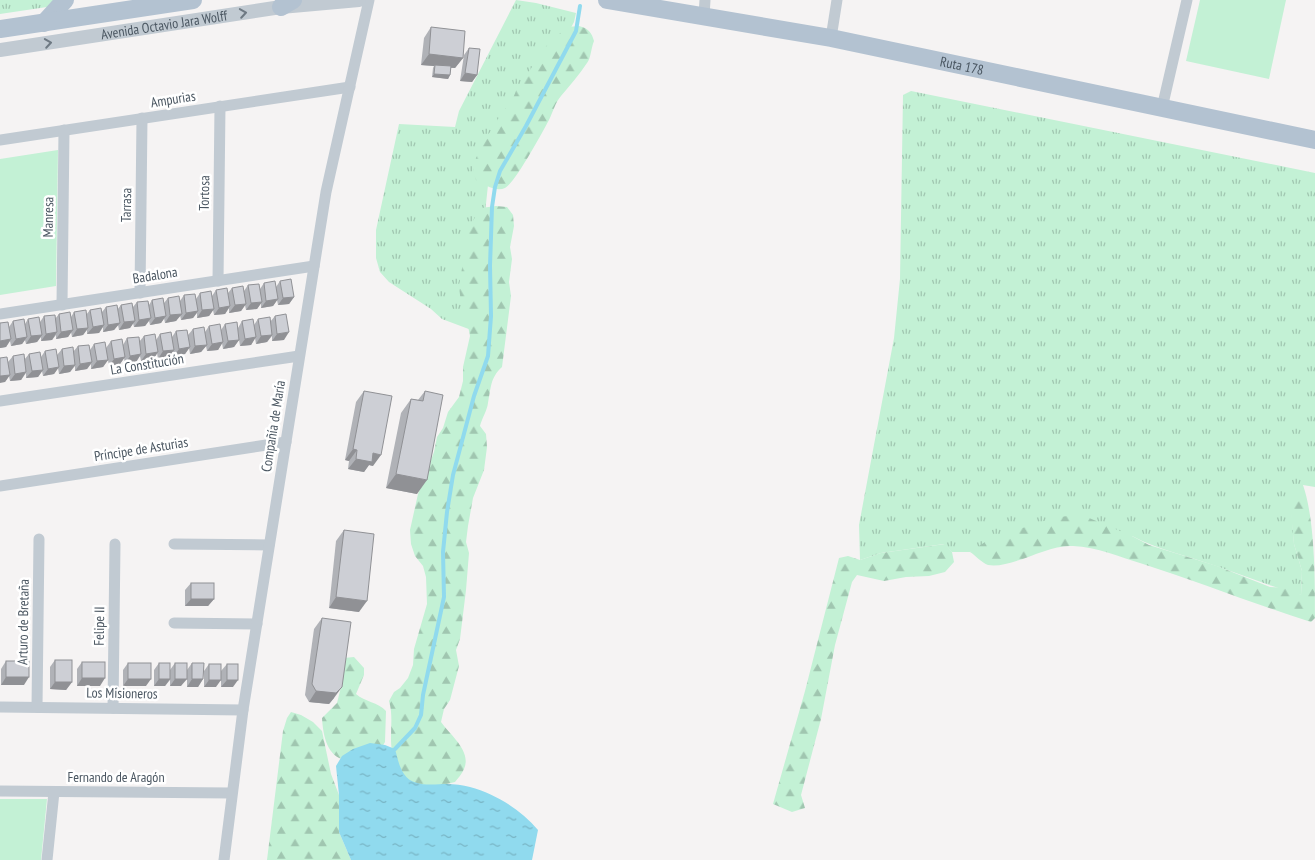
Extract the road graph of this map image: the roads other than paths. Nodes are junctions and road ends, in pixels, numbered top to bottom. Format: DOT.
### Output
graph roads {
  1 [pos="65,0"];
  2 [pos="193,0"];
  3 [pos="359,0"];
  4 [pos="369,0"];
  5 [pos="607,0"];
  6 [pos="837,0"];
  7 [pos="1187,0"];
  8 [pos="287,4"];
  9 [pos="705,8"];
  10 [pos="44,23"];
  11 [pos="0,29"];
  12 [pos="831,38"];
  13 [pos="0,50"];
  14 [pos="350,87"];
  15 [pos="220,106"];
  16 [pos="1162,108"];
  17 [pos="142,118"];
  18 [pos="64,130"];
  19 [pos="0,140"];
  20 [pos="1315,140"];
  21 [pos="314,266"];
  22 [pos="218,281"];
  23 [pos="140,293"];
  24 [pos="62,305"];
  25 [pos="0,314"];
  26 [pos="299,356"];
  27 [pos="0,401"];
  28 [pos="286,442"];
  29 [pos="0,486"];
  30 [pos="39,538"];
  31 [pos="115,544"];
  32 [pos="174,544"];
  33 [pos="269,544"];
  34 [pos="174,623"];
  35 [pos="257,624"];
  36 [pos="0,706"];
  37 [pos="38,707"];
  38 [pos="113,708"];
  39 [pos="243,710"];
  40 [pos="0,791"];
  41 [pos="54,792"];
  42 [pos="232,793"];
  43 [pos="47,860"];
  44 [pos="224,860"];
  1 -- 10 [label="main road"];
  2 -- 10 [label="main road, Avenida Octavio Jara Wolff"];
  3 -- 8 [label="street, Avenida Octavio Jara Wolff"];
  4 -- 14 [label="street, Compañía de María"];
  5 -- 9 [label="main road, Ruta 178"];
  6 -- 12 [label="street"];
  7 -- 16 [label="street"];
  13 -- 8 [label="street, Avenida Octavio Jara Wolff, one-way"];
  9 -- 12 [label="main road, Ruta 178"];
  10 -- 11 [label="main road, Avenida Octavio Jara Wolff"];
  12 -- 16 [label="main road, Ruta 178"];
  14 -- 15 [label="street, Ampurias"];
  14 -- 21 [label="street, Compañía de María"];
  15 -- 17 [label="street, Ampurias"];
  15 -- 22 [label="street, Tortosa"];
  16 -- 20 [label="main road, Ruta 178"];
  17 -- 18 [label="street, Ampurias"];
  17 -- 23 [label="street, Tarrasa"];
  18 -- 19 [label="street, Ampurias"];
  18 -- 24 [label="street, Manresa"];
  21 -- 22 [label="street, Badalona"];
  21 -- 26 [label="street, Compañía de María"];
  22 -- 23 [label="street, Badalona"];
  23 -- 24 [label="street, Badalona"];
  24 -- 25 [label="street, Badalona"];
  26 -- 27 [label="street, La Constitución"];
  26 -- 28 [label="street, Compañía de María"];
  28 -- 29 [label="street, Príncipe de Asturias"];
  28 -- 33 [label="street, Compañía de María"];
  30 -- 37 [label="street, Arturo de Bretaña"];
  31 -- 38 [label="street, Felipe II"];
  32 -- 33 [label="street"];
  33 -- 35 [label="street, Compañía de María"];
  34 -- 35 [label="street"];
  35 -- 39 [label="street, Compañía de María"];
  36 -- 37 [label="street, Los Misioneros"];
  37 -- 38 [label="street, Los Misioneros"];
  38 -- 39 [label="street, Los Misioneros"];
  39 -- 42 [label="street, Compañía de María"];
  40 -- 41 [label="street, Fernando de Aragón"];
  41 -- 42 [label="street, Fernando de Aragón"];
  41 -- 43 [label="street"];
  42 -- 44 [label="street, Compañía de María"];
}
